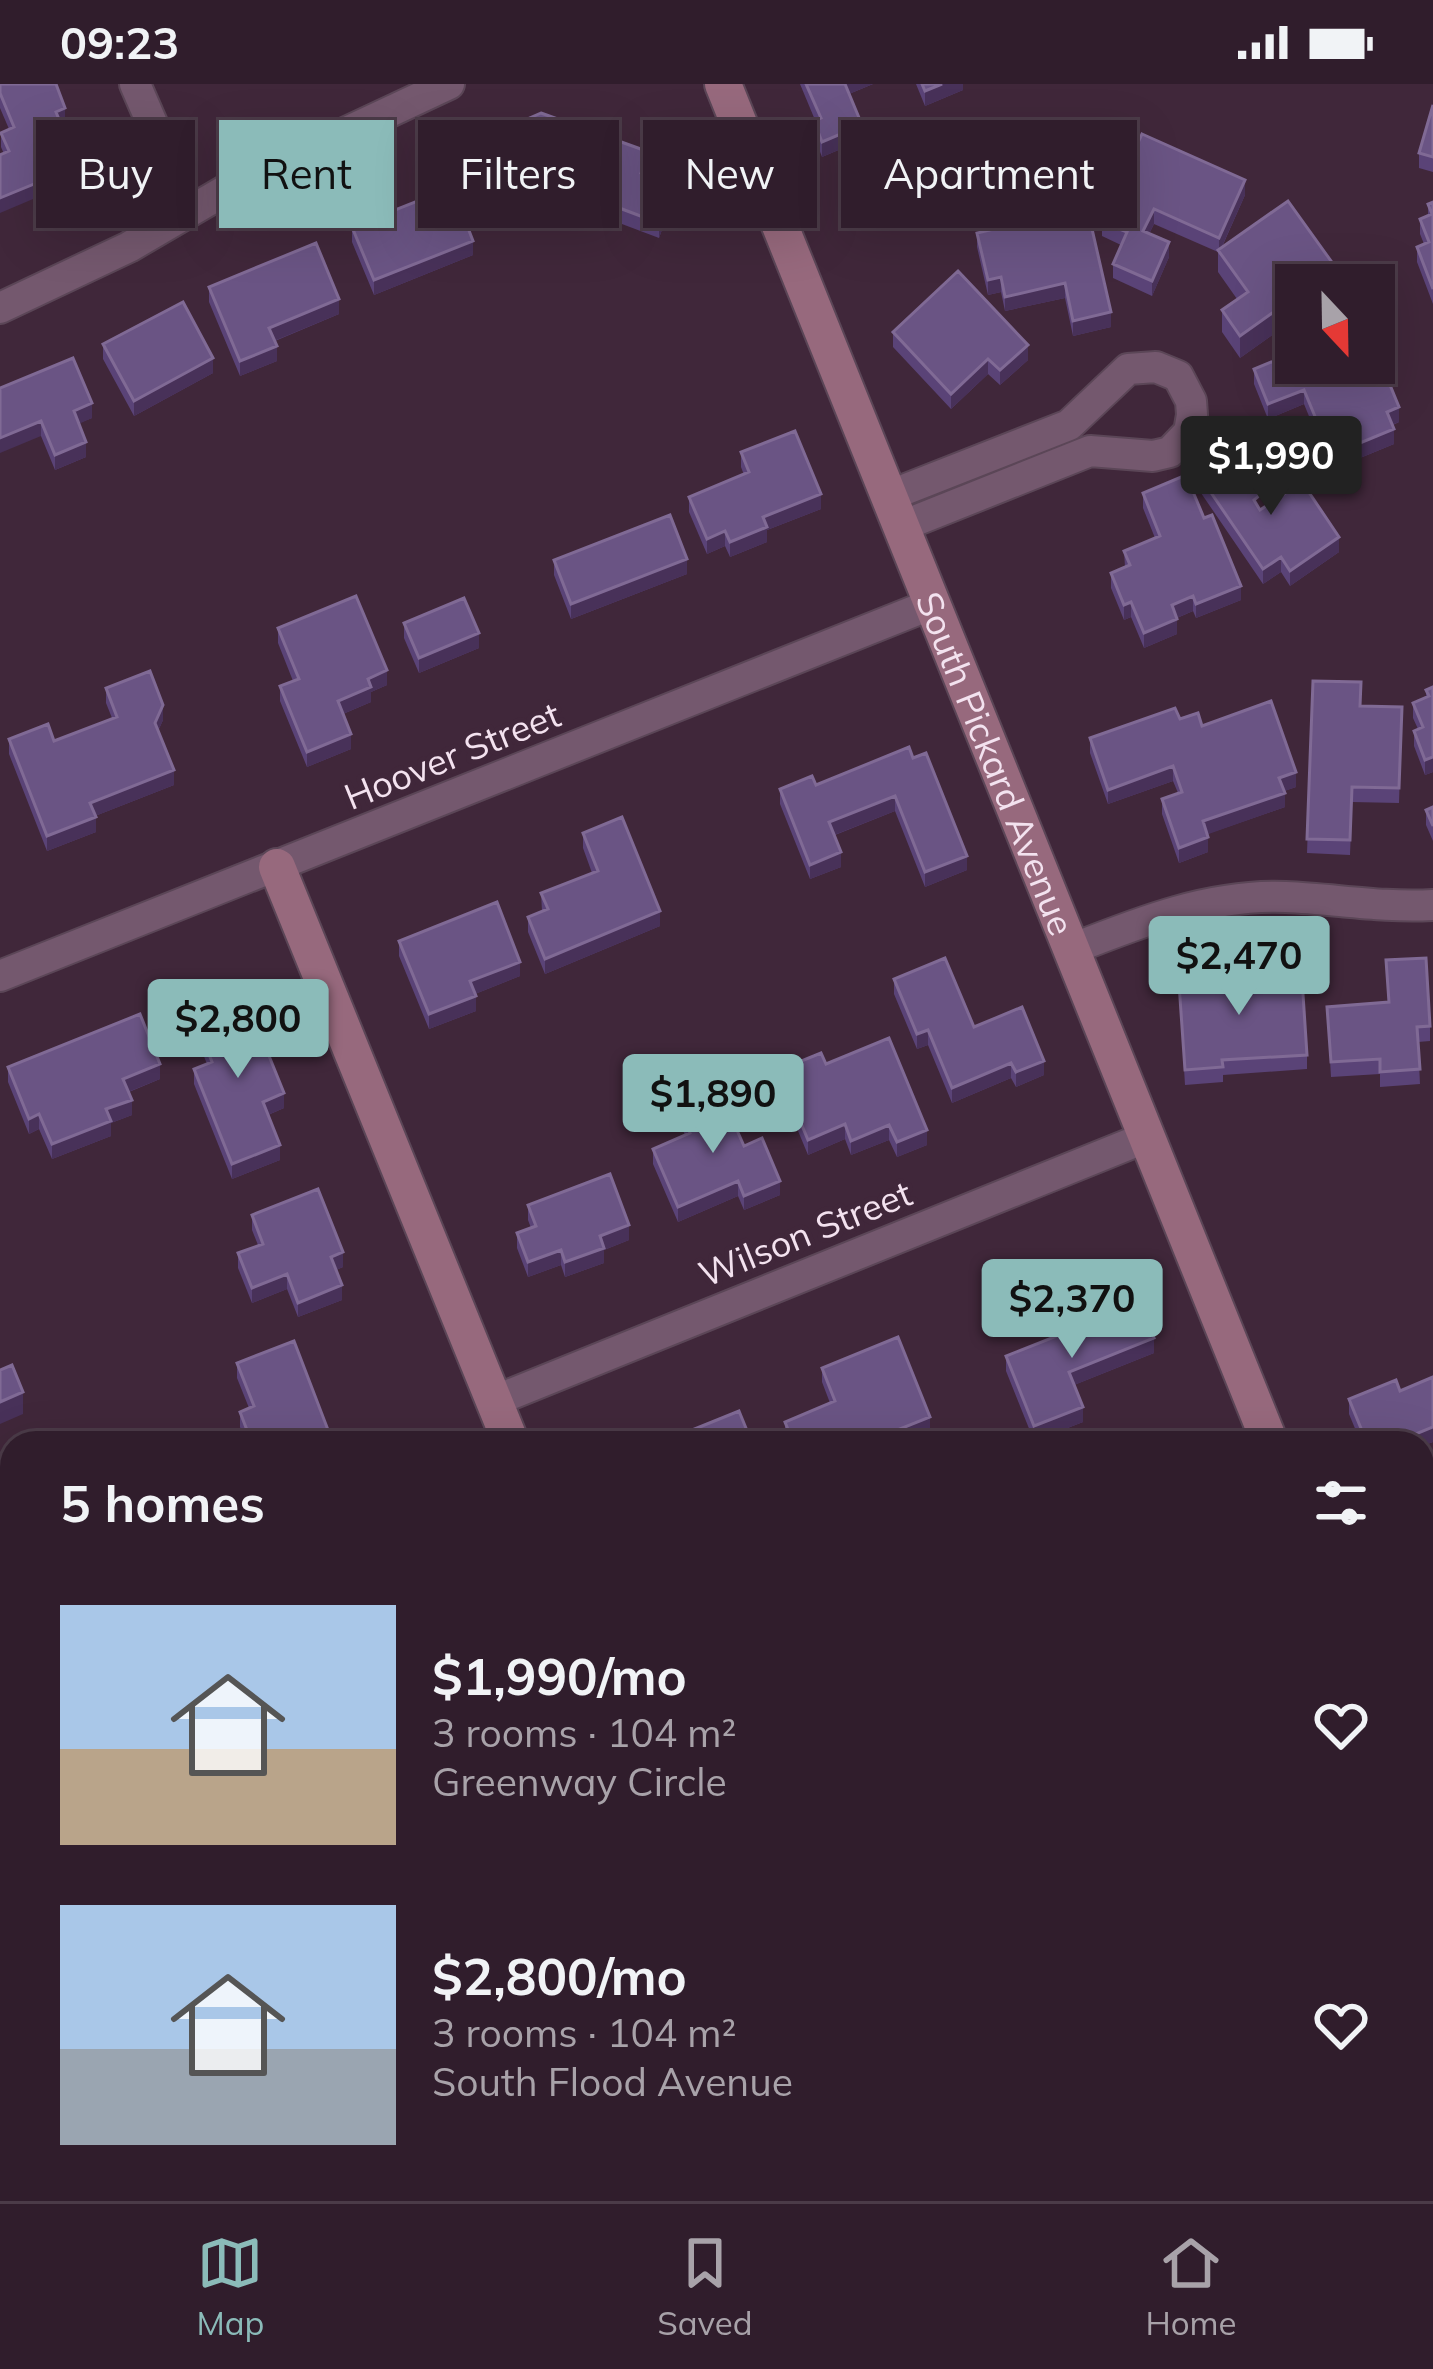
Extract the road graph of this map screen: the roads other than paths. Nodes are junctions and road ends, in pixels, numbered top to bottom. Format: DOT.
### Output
graph roads {
  1 [pos="135,84"];
  2 [pos="449,84"];
  3 [pos="723,84"];
  4 [pos="151,120"];
  5 [pos="195,208"];
  6 [pos="162,228"];
  7 [pos="0,308"];
  8 [pos="897,510"];
  9 [pos="932,604"];
  10 [pos="278,867"];
  11 [pos="1433,905"];
  12 [pos="1072,949"];
  13 [pos="0,976"];
  14 [pos="1147,1137"];
  15 [pos="494,1401"];
  16 [pos="506,1431"];
  17 [pos="1265,1431"];
  1 -- 4 [label="street"];
  2 -- 5 [label="street"];
  3 -- 8 [label="street, South Pickard Avenue"];
  6 -- 7 [label="street"];
  8 -- 8 [label="street"];
  8 -- 9 [label="street, South Pickard Avenue"];
  9 -- 10 [label="street, Hoover Street"];
  9 -- 12 [label="street, South Pickard Avenue"];
  10 -- 13 [label="street, Hoover Street"];
  10 -- 15 [label="street"];
  11 -- 12 [label="street"];
  12 -- 14 [label="street, South Pickard Avenue"];
  14 -- 15 [label="street, Wilson Street"];
  14 -- 17 [label="street, South Pickard Avenue"];
  15 -- 16 [label="street"];
}
